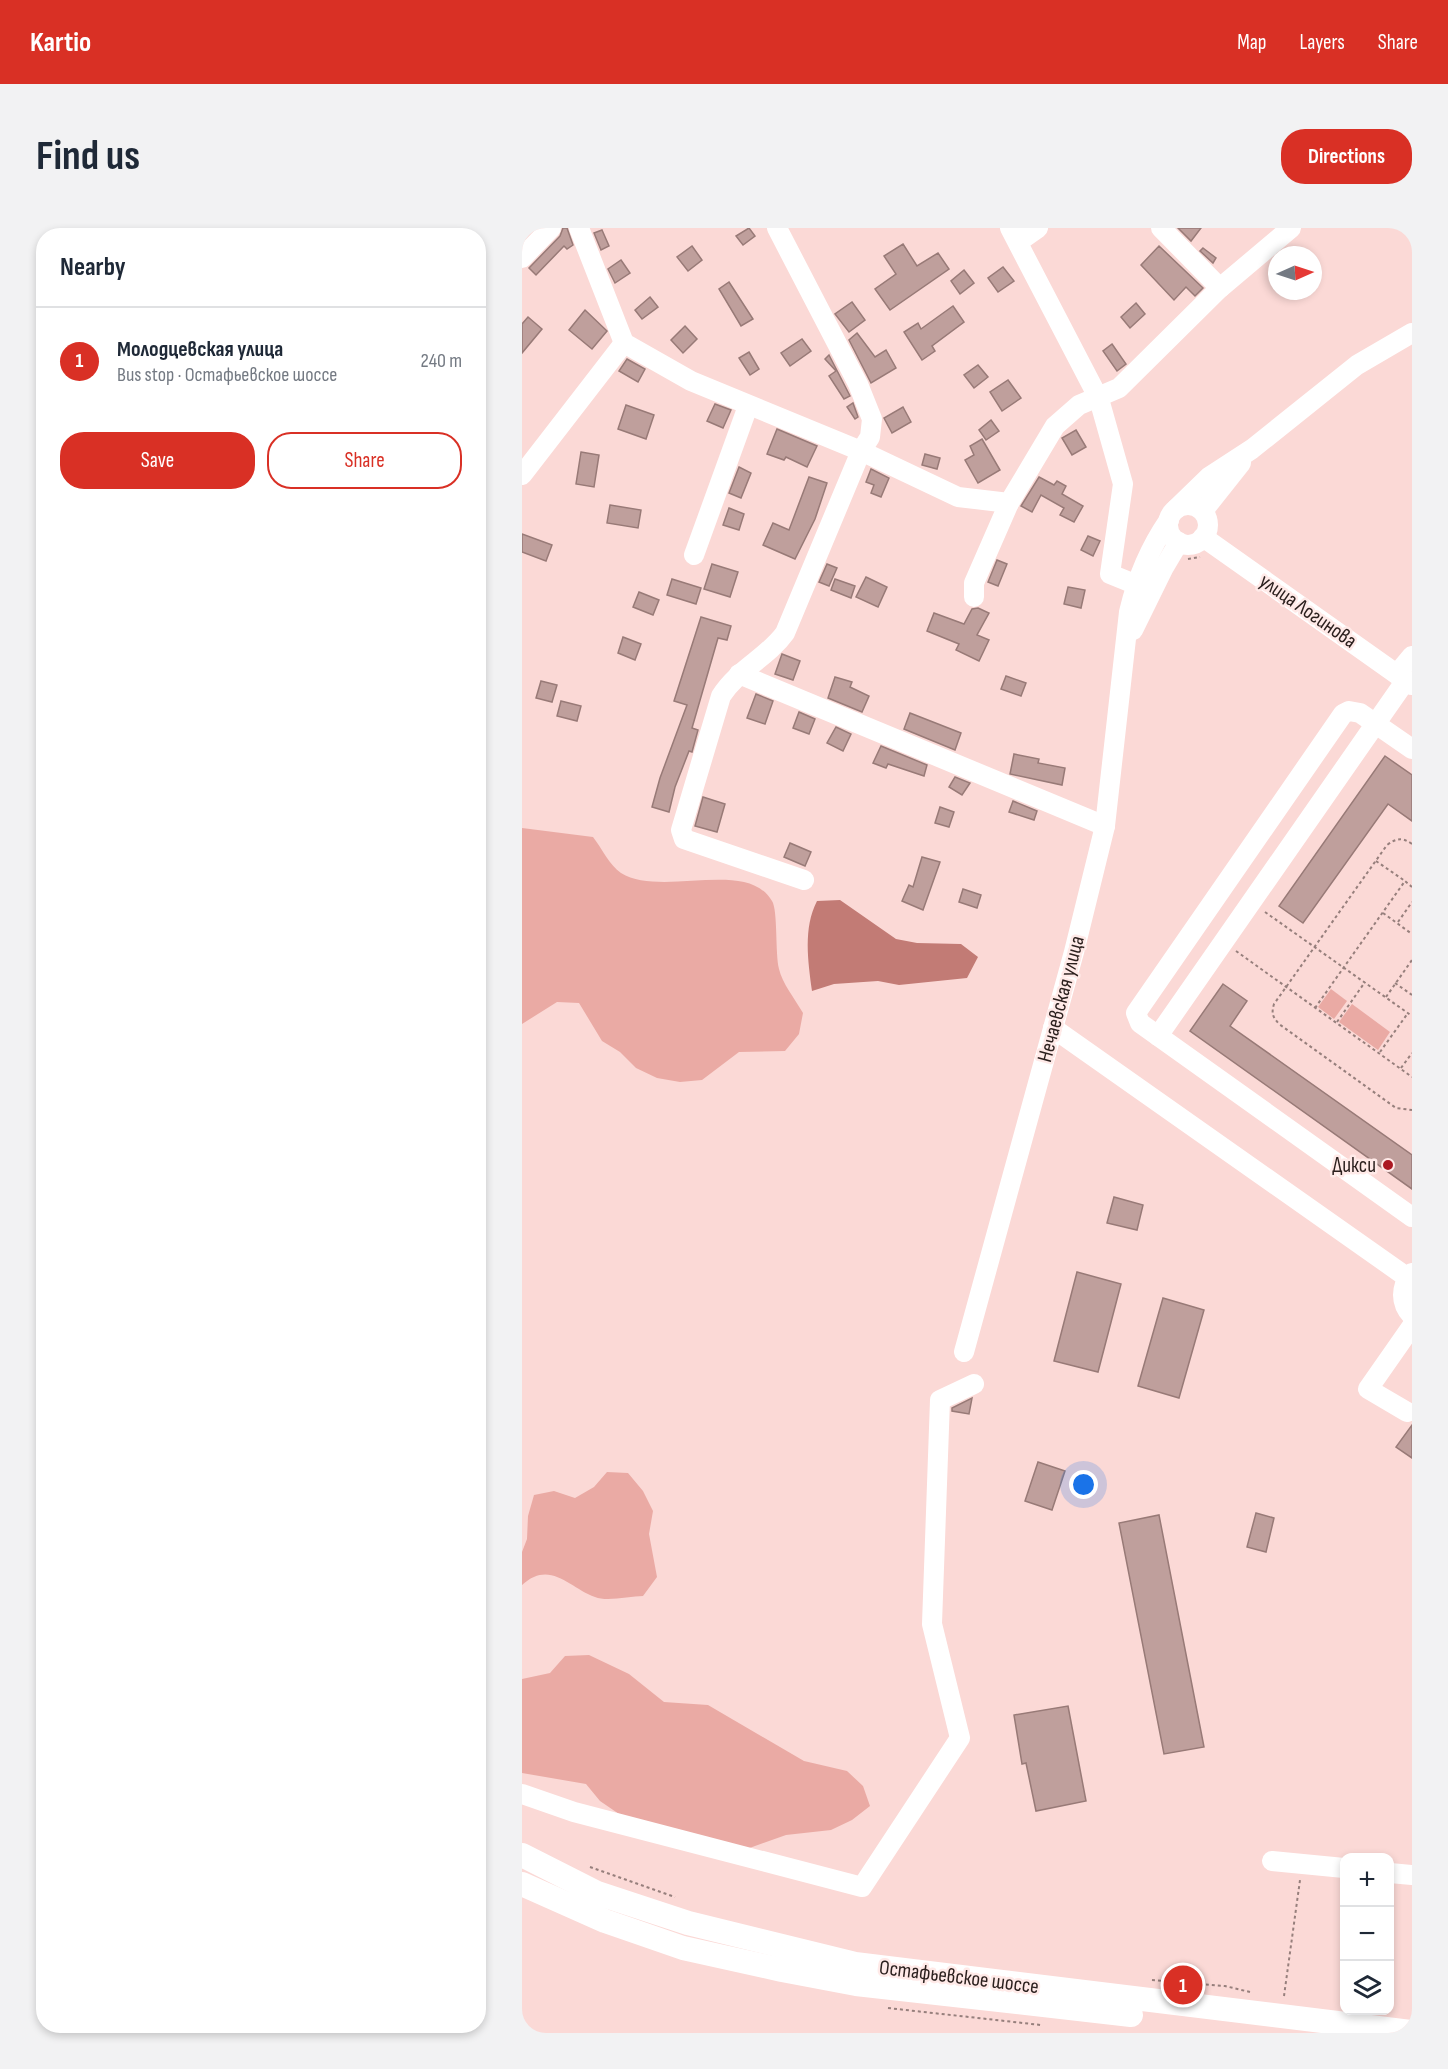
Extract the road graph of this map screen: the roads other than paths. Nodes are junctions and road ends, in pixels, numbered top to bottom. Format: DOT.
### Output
graph roads {
  1 [pos="551,228"];
  2 [pos="579,228"];
  3 [pos="777,228"];
  4 [pos="1038,228"];
  5 [pos="1161,228"];
  6 [pos="1291,228"];
  7 [pos="1014,235"];
  8 [pos="522,258"];
  9 [pos="1220,288"];
  10 [pos="1412,333"];
  11 [pos="624,343"];
  12 [pos="1099,399"];
  13 [pos="748,406"];
  14 [pos="1252,449"];
  15 [pos="861,450"];
  16 [pos="522,475"];
  17 [pos="1009,502"];
  18 [pos="1203,512"];
  19 [pos="1173,514"];
  20 [pos="1179,542"];
  21 [pos="1203,547"];
  22 [pos="694,555"];
  23 [pos="1139,586"];
  24 [pos="974,597"];
  25 [pos="1128,640"];
  26 [pos="1412,656"];
  27 [pos="739,674"];
  28 [pos="1405,680"];
  29 [pos="1376,723"];
  30 [pos="1412,749"];
  31 [pos="1106,826"];
  32 [pos="804,880"];
  33 [pos="1053,1028"];
  34 [pos="1158,1036"];
  35 [pos="1412,1217"];
  36 [pos="1410,1276"];
  37 [pos="1412,1317"];
  38 [pos="1412,1326"];
  39 [pos="964,1352"];
  40 [pos="974,1384"];
  41 [pos="1407,1412"];
  42 [pos="522,1794"];
  43 [pos="522,1856"];
  44 [pos="1272,1861"];
  45 [pos="1340,1869"];
  46 [pos="1394,1873"];
  47 [pos="1412,1875"];
  48 [pos="522,1884"];
  49 [pos="1412,2032"];
  50 [pos="1285,2033"];
  1 -- 8 [label="street"];
  2 -- 11 [label="street"];
  3 -- 15 [label="street"];
  4 -- 7 [label="street"];
  5 -- 9 [label="street"];
  6 -- 9 [label="street"];
  7 -- 12 [label="street"];
  9 -- 12 [label="street"];
  10 -- 14 [label="street"];
  11 -- 13 [label="street"];
  11 -- 16 [label="street"];
  12 -- 17 [label="street"];
  12 -- 23 [label="street"];
  13 -- 15 [label="street"];
  13 -- 22 [label="street"];
  14 -- 18 [label="street"];
  14 -- 19 [label="street, Нечаевская улица"];
  15 -- 17 [label="street"];
  15 -- 27 [label="street"];
  17 -- 24 [label="street"];
  18 -- 19 [label="street"];
  18 -- 21 [label="street"];
  19 -- 20 [label="street"];
  19 -- 23 [label="street, Нечаевская улица"];
  20 -- 21 [label="street"];
  20 -- 25 [label="street, Нечаевская улица"];
  21 -- 28 [label="street, улица Логинова"];
  23 -- 25 [label="street, Нечаевская улица"];
  25 -- 31 [label="street, Нечаевская улица"];
  26 -- 28 [label="street"];
  27 -- 31 [label="street"];
  27 -- 32 [label="street"];
  28 -- 29 [label="street"];
  29 -- 30 [label="street"];
  29 -- 34 [label="street"];
  29 -- 34 [label="street"];
  31 -- 33 [label="street, Нечаевская улица"];
  33 -- 36 [label="street"];
  33 -- 39 [label="street, Нечаевская улица"];
  34 -- 35 [label="street"];
  36 -- 37 [label="street"];
  38 -- 41 [label="street"];
  40 -- 42 [label="street"];
  43 -- 49 [label="main road, Остафьевское шоссе"];
  44 -- 45 [label="street"];
  46 -- 47 [label="street"];
  48 -- 50 [label="main road, Остафьевское шоссе"];
}
